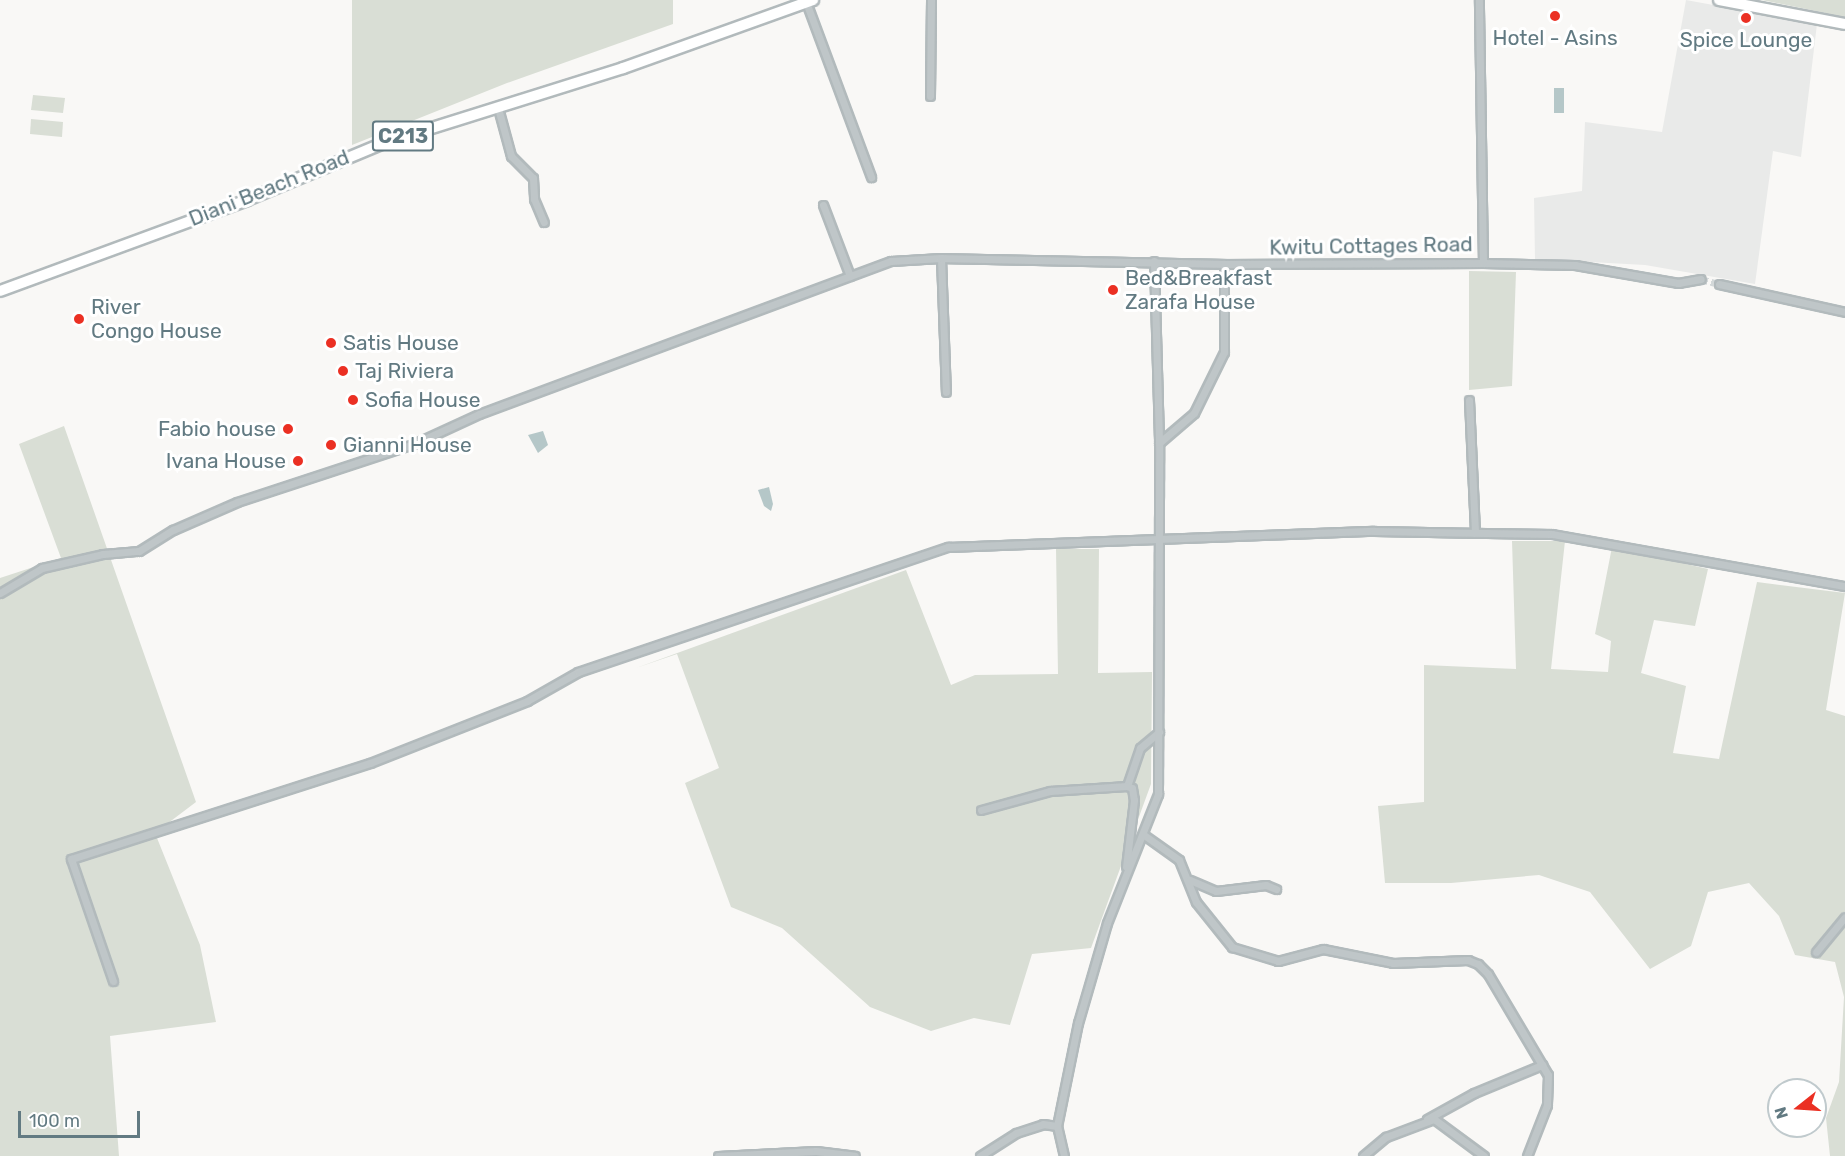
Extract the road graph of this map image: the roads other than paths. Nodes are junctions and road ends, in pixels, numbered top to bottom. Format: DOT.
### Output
graph roads {
  1 [pos="931,0"];
  2 [pos="1479,0"];
  3 [pos="1719,0"];
  4 [pos="810,1"];
  5 [pos="1845,24"];
  6 [pos="930,96"];
  7 [pos="498,108"];
  8 [pos="871,177"];
  9 [pos="823,205"];
  10 [pos="544,222"];
  11 [pos="941,258"];
  12 [pos="1154,261"];
  13 [pos="1483,263"];
  14 [pos="1224,264"];
  15 [pos="850,276"];
  16 [pos="1701,279"];
  17 [pos="1719,284"];
  18 [pos="0,291"];
  19 [pos="1845,312"];
  20 [pos="946,392"];
  21 [pos="1469,400"];
  22 [pos="1159,443"];
  23 [pos="1475,533"];
  24 [pos="1158,540"];
  25 [pos="1845,586"];
  26 [pos="0,593"];
  27 [pos="1159,732"];
  28 [pos="1127,786"];
  29 [pos="981,810"];
  30 [pos="1144,835"];
  31 [pos="1126,873"];
  32 [pos="1190,880"];
  33 [pos="1276,890"];
  34 [pos="1845,917"];
  35 [pos="1816,952"];
  36 [pos="113,981"];
  37 [pos="1542,1065"];
  38 [pos="1420,1123"];
  39 [pos="1057,1126"];
  40 [pos="718,1156"];
  41 [pos="855,1156"];
  42 [pos="980,1156"];
  43 [pos="1064,1156"];
  44 [pos="1363,1156"];
  45 [pos="1484,1156"];
  46 [pos="1527,1156"];
  1 -- 6 [label="street"];
  2 -- 13 [label="street, Kwitu Cottages Road"];
  3 -- 5 [label="main road"];
  4 -- 7 [label="main road, Diani Beach Road / C213"];
  4 -- 8 [label="street"];
  7 -- 10 [label="street"];
  7 -- 18 [label="main road, Diani Beach Road / C213"];
  9 -- 15 [label="street"];
  11 -- 12 [label="street, Kwitu Cottages Road"];
  11 -- 15 [label="street, Kwitu Cottages Road"];
  11 -- 20 [label="street"];
  12 -- 14 [label="street, Kwitu Cottages Road"];
  12 -- 22 [label="street"];
  13 -- 14 [label="street, Kwitu Cottages Road"];
  13 -- 16 [label="street"];
  14 -- 22 [label="street"];
  15 -- 26 [label="street, Kwitu Cottages Road"];
  17 -- 19 [label="street"];
  21 -- 23 [label="street"];
  22 -- 24 [label="street"];
  23 -- 24 [label="street"];
  23 -- 25 [label="street"];
  24 -- 27 [label="street"];
  24 -- 36 [label="street"];
  27 -- 28 [label="street"];
  27 -- 30 [label="street"];
  28 -- 29 [label="street"];
  28 -- 31 [label="street"];
  30 -- 31 [label="street"];
  30 -- 32 [label="street"];
  31 -- 39 [label="street"];
  32 -- 33 [label="street"];
  32 -- 37 [label="street"];
  34 -- 35 [label="street"];
  37 -- 38 [label="street"];
  37 -- 46 [label="street"];
  38 -- 44 [label="street"];
  38 -- 45 [label="street"];
  39 -- 42 [label="street"];
  39 -- 43 [label="street"];
  40 -- 41 [label="street"];
}
